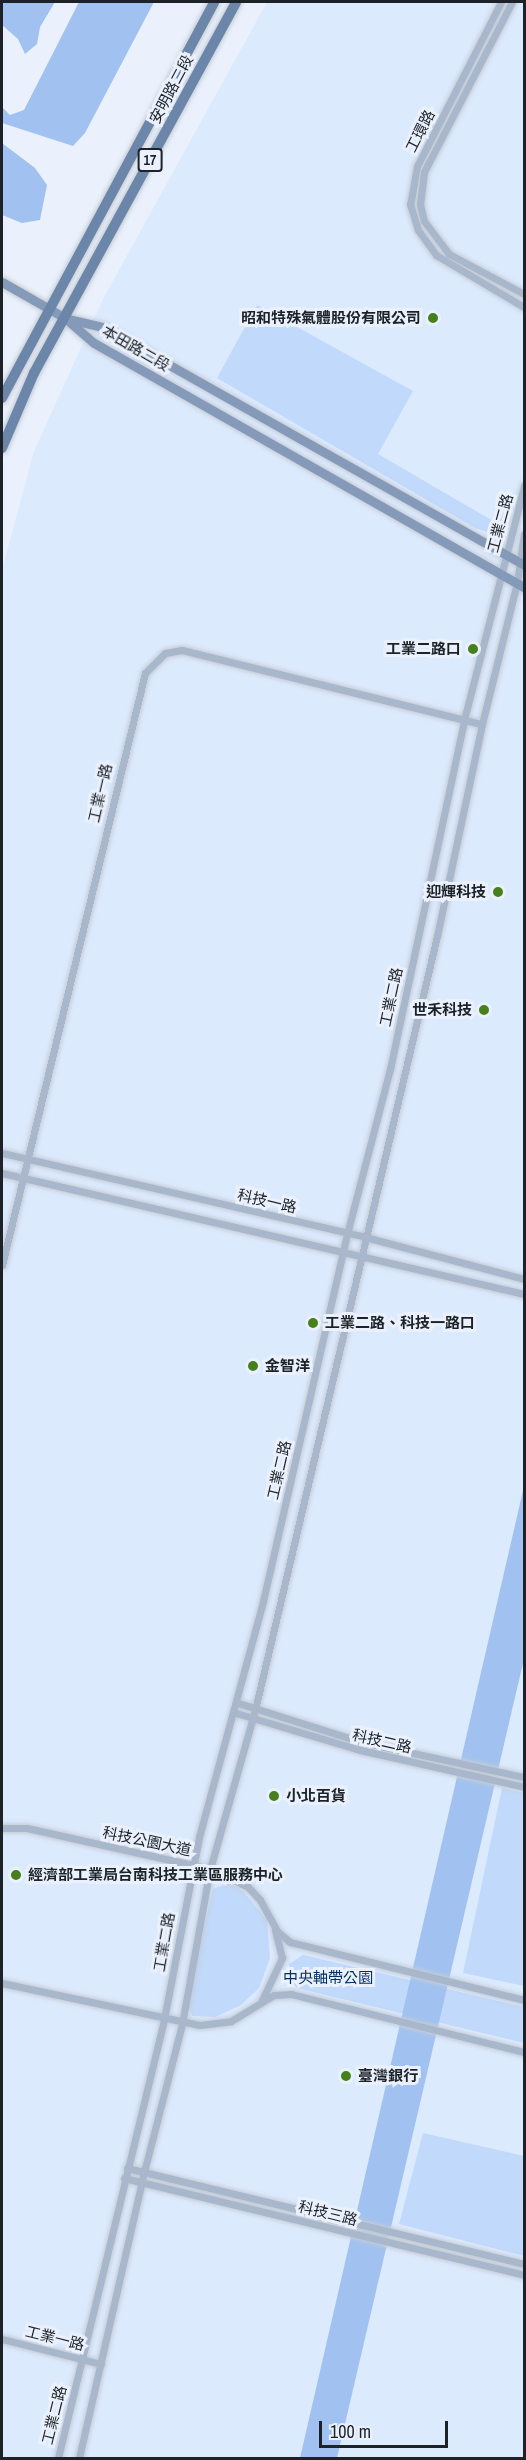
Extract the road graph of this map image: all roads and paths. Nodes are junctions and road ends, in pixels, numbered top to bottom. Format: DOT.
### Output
graph roads {
  1 [pos="214,2"];
  2 [pos="236,2"];
  3 [pos="501,2"];
  4 [pos="512,2"];
  5 [pos="495,13"];
  6 [pos="504,17"];
  7 [pos="476,51"];
  8 [pos="484,55"];
  9 [pos="458,85"];
  10 [pos="466,89"];
  11 [pos="410,190"];
  12 [pos="421,191"];
  13 [pos="481,272"];
  14 [pos="476,280"];
  15 [pos="2,282"];
  16 [pos="525,294"];
  17 [pos="525,307"];
  18 [pos="50,310"];
  19 [pos="65,318"];
  20 [pos="2,398"];
  21 [pos="2,448"];
  22 [pos="525,486"];
  23 [pos="525,534"];
  24 [pos="506,554"];
  25 [pos="522,564"];
  26 [pos="501,573"];
  27 [pos="521,585"];
  28 [pos="464,720"];
  29 [pos="482,724"];
  30 [pos="2,1153"];
  31 [pos="27,1158"];
  32 [pos="2,1173"];
  33 [pos="22,1177"];
  34 [pos="347,1234"];
  35 [pos="364,1237"];
  36 [pos="343,1251"];
  37 [pos="361,1255"];
  38 [pos="2,1265"];
  39 [pos="525,1279"];
  40 [pos="525,1294"];
  41 [pos="238,1703"];
  42 [pos="255,1710"];
  43 [pos="236,1713"];
  44 [pos="253,1718"];
  45 [pos="525,1777"];
  46 [pos="525,1787"];
  47 [pos="2,1828"];
  48 [pos="193,1865"];
  49 [pos="210,1869"];
  50 [pos="270,1915"];
  51 [pos="2,1983"];
  52 [pos="525,2000"];
  53 [pos="261,2002"];
  54 [pos="164,2019"];
  55 [pos="182,2024"];
  56 [pos="525,2052"];
  57 [pos="127,2168"];
  58 [pos="144,2172"];
  59 [pos="124,2178"];
  60 [pos="142,2182"];
  61 [pos="525,2264"];
  62 [pos="525,2275"];
  63 [pos="2,2339"];
  64 [pos="82,2360"];
  65 [pos="101,2364"];
  66 [pos="58,2458"];
  67 [pos="79,2458"];
  1 -- 18 [label="main road, 安明路二段 / 17"];
  2 -- 19 [label="main road, 安明路二段 / 17"];
  3 -- 5 [label="street, 工環路"];
  4 -- 6 [label="street, 工環路"];
  5 -- 6 [label="street"];
  5 -- 7 [label="street, 工環路"];
  6 -- 8 [label="street, 工環路"];
  7 -- 8 [label="street"];
  7 -- 9 [label="street, 工環路"];
  8 -- 10 [label="street, 工環路"];
  9 -- 10 [label="street"];
  9 -- 11 [label="street, 工環路"];
  10 -- 12 [label="street, 工環路"];
  11 -- 12 [label="street"];
  11 -- 14 [label="street, 工環路"];
  12 -- 13 [label="street, 工環路"];
  13 -- 14 [label="street"];
  13 -- 16 [label="street, 工環路"];
  14 -- 17 [label="street, 工環路"];
  15 -- 18 [label="street"];
  18 -- 19 [label="street"];
  18 -- 20 [label="main road, 17"];
  19 -- 21 [label="main road, 17"];
  19 -- 24 [label="street, 本田路二段"];
  19 -- 26 [label="street, 本田路二段"];
  22 -- 24 [label="street, 工業二路"];
  23 -- 25 [label="street, 工業二路"];
  24 -- 25 [label="street, 本田路二段"];
  24 -- 26 [label="street, 工業二路"];
  25 -- 27 [label="street, 工業二路"];
  26 -- 27 [label="street, 本田路二段"];
  26 -- 28 [label="street, 工業二路"];
  27 -- 29 [label="street, 工業二路"];
  28 -- 29 [label="street, 工業一路"];
  28 -- 31 [label="street, 工業一路"];
  28 -- 34 [label="street, 工業二路"];
  29 -- 35 [label="street, 工業二路"];
  30 -- 31 [label="street, 科技一路"];
  31 -- 33 [label="street, 工業一路"];
  31 -- 34 [label="street, 科技一路"];
  32 -- 33 [label="street"];
  33 -- 36 [label="street"];
  33 -- 38 [label="street, 工業一路"];
  34 -- 35 [label="street, 科技一路"];
  34 -- 36 [label="street, 工業二路"];
  35 -- 37 [label="street, 工業二路"];
  35 -- 39 [label="street, 科技一路"];
  36 -- 37 [label="street"];
  36 -- 41 [label="street, 工業二路"];
  37 -- 40 [label="street"];
  37 -- 42 [label="street, 工業二路"];
  41 -- 42 [label="street, 科技二路"];
  41 -- 43 [label="street, 工業二路"];
  42 -- 44 [label="street, 工業二路"];
  42 -- 45 [label="street, 科技二路"];
  43 -- 44 [label="street, 科技二路"];
  43 -- 48 [label="street, 工業二路"];
  44 -- 46 [label="street, 科技二路"];
  44 -- 49 [label="street, 工業二路"];
  47 -- 48 [label="street, 科技公園大道"];
  48 -- 49 [label="street, 科技公園大道"];
  48 -- 54 [label="street, 工業二路"];
  49 -- 50 [label="street, 科技公園大道"];
  49 -- 55 [label="street, 工業二路"];
  50 -- 52 [label="street, 科技公園大道"];
  50 -- 53 [label="street, 科技公園大道"];
  51 -- 54 [label="street"];
  53 -- 55 [label="street"];
  53 -- 56 [label="street"];
  54 -- 55 [label="street"];
  54 -- 57 [label="street, 工業二路"];
  55 -- 58 [label="street, 工業二路"];
  57 -- 58 [label="street, 科技三路"];
  57 -- 59 [label="street, 工業二路"];
  58 -- 60 [label="street, 工業二路"];
  58 -- 61 [label="street, 科技三路"];
  59 -- 60 [label="street, 科技三路"];
  59 -- 64 [label="street, 工業二路"];
  60 -- 62 [label="street, 科技三路"];
  60 -- 65 [label="street, 工業二路"];
  63 -- 64 [label="street, 工業一路"];
  64 -- 65 [label="street, 工業一路"];
  64 -- 66 [label="street, 工業二路"];
  65 -- 67 [label="street, 工業二路"];
}
